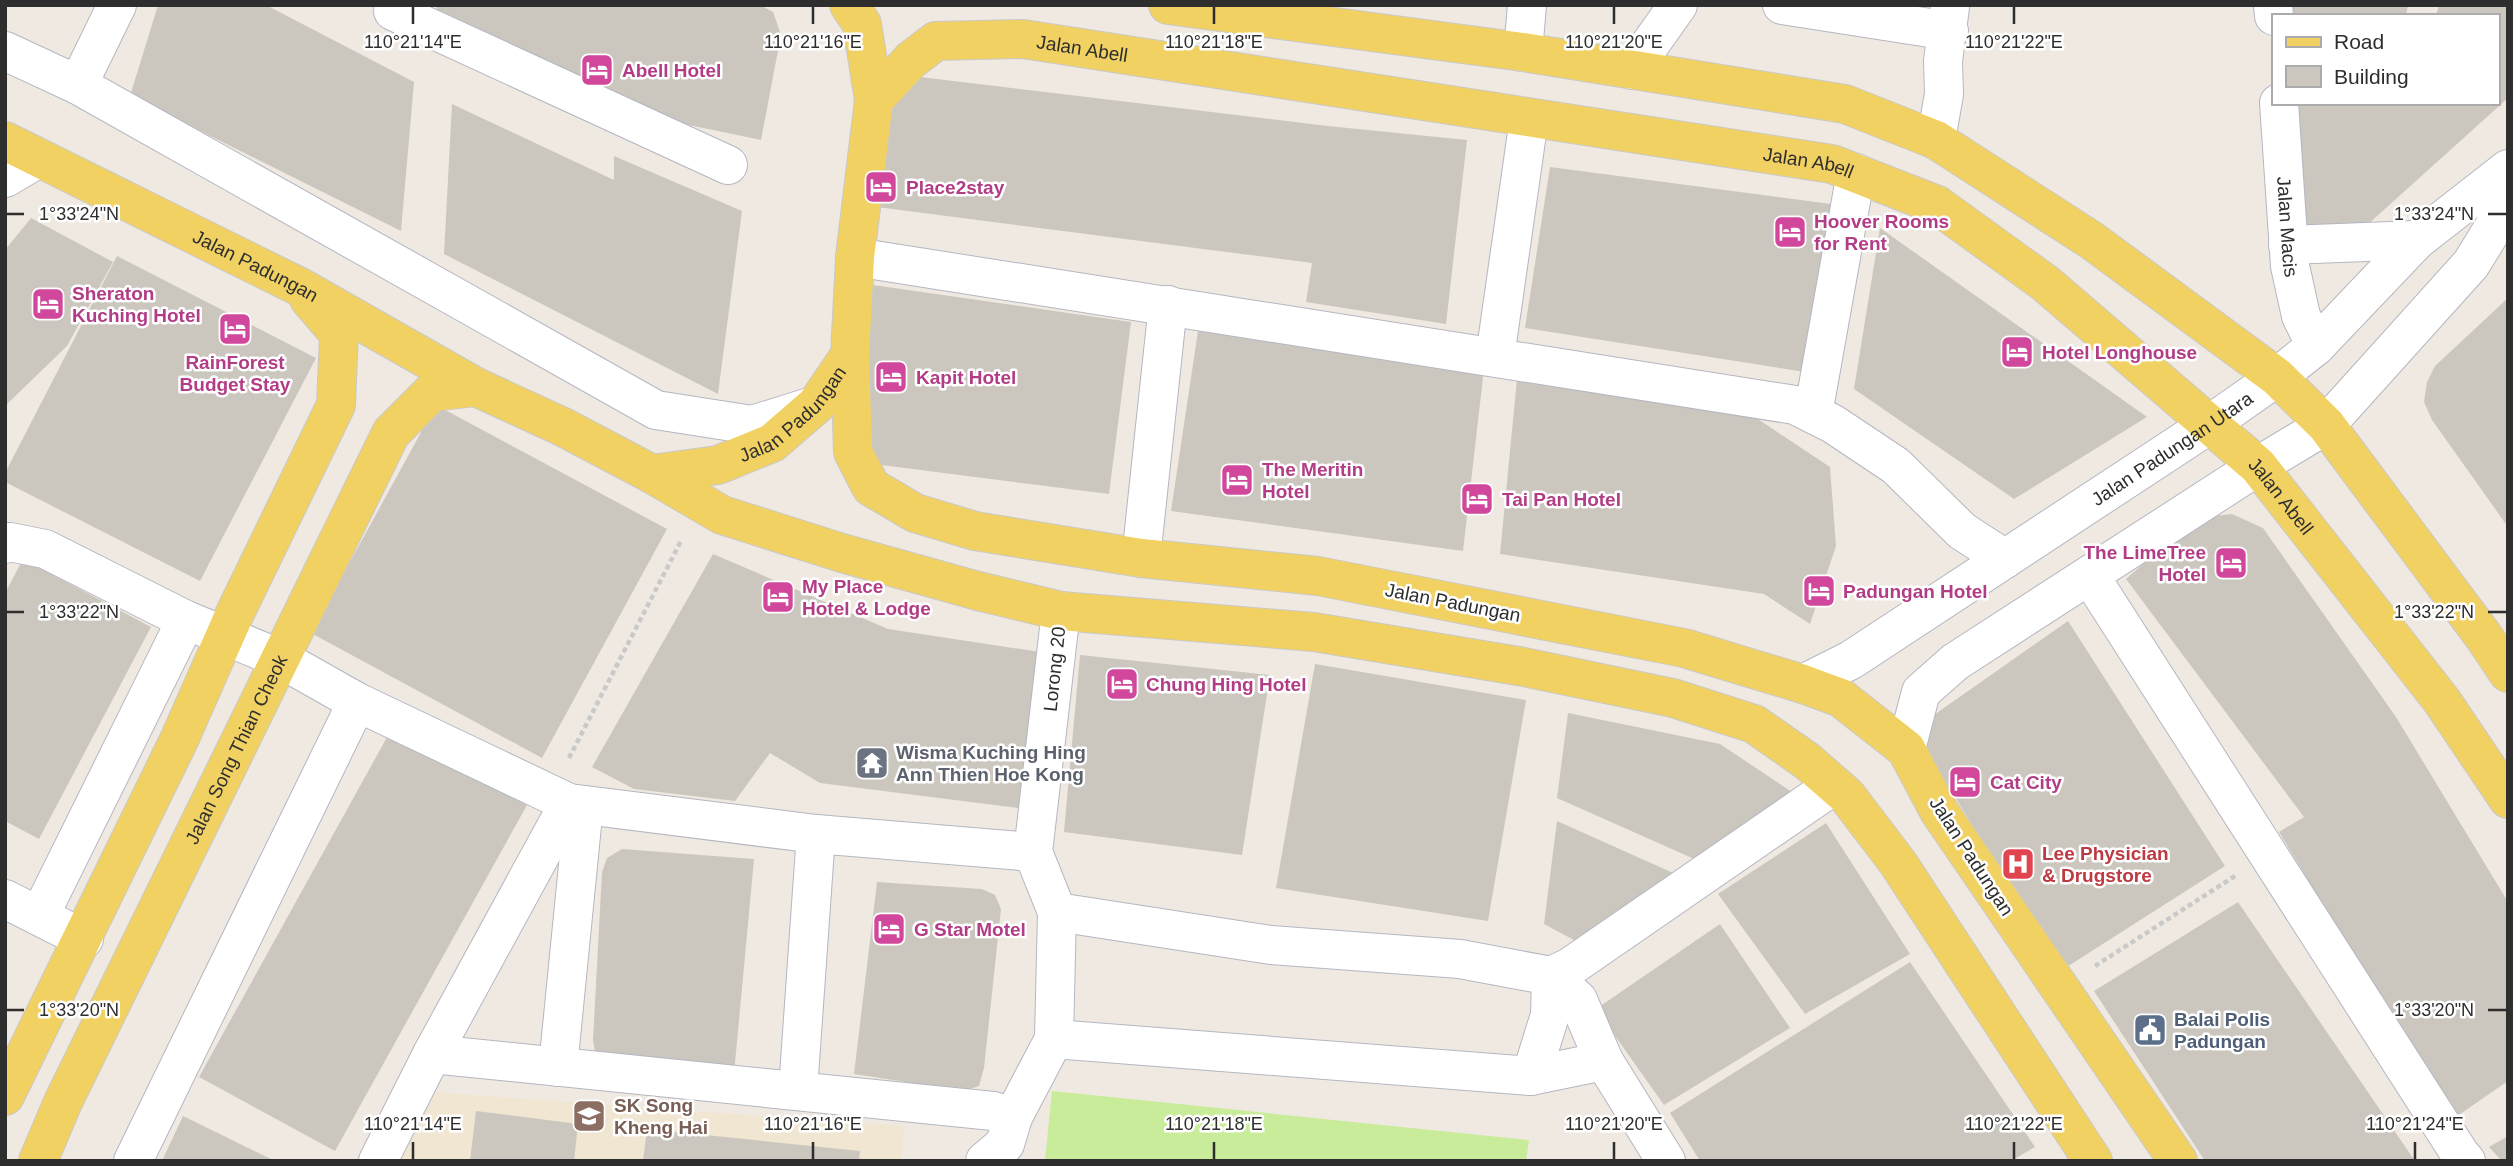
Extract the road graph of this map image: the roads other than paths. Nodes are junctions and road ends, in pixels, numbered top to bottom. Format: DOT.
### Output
graph roads {
  1 [pos="117,5"];
  2 [pos="849,5"];
  3 [pos="1168,5"];
  4 [pos="1527,5"];
  5 [pos="1678,5"];
  6 [pos="1782,5"];
  7 [pos="390,7"];
  8 [pos="1950,18"];
  9 [pos="5,51"];
  10 [pos="1523,52"];
  11 [pos="1632,70"];
  12 [pos="78,85"];
  13 [pos="874,100"];
  14 [pos="2279,105"];
  15 [pos="1529,119"];
  16 [pos="1936,140"];
  17 [pos="5,141"];
  18 [pos="39,158"];
  19 [pos="728,164"];
  20 [pos="2508,169"];
  21 [pos="1856,173"];
  22 [pos="5,178"];
  23 [pos="2508,205"];
  24 [pos="2417,240"];
  25 [pos="2288,245"];
  26 [pos="855,257"];
  27 [pos="300,287"];
  28 [pos="1167,305"];
  29 [pos="2316,346"];
  30 [pos="850,355"];
  31 [pos="1495,357"];
  32 [pos="2277,377"];
  33 [pos="476,387"];
  34 [pos="816,405"];
  35 [pos="1813,414"];
  36 [pos="2210,424"];
  37 [pos="2326,425"];
  38 [pos="2258,466"];
  39 [pos="652,474"];
  40 [pos="5,544"];
  41 [pos="1141,558"];
  42 [pos="2005,559"];
  43 [pos="2090,576"];
  44 [pos="1061,611"];
  45 [pos="186,620"];
  46 [pos="226,636"];
  47 [pos="2496,643"];
  48 [pos="281,659"];
  49 [pos="2508,673"];
  50 [pos="1803,684"];
  51 [pos="357,702"];
  52 [pos="1906,749"];
  53 [pos="1834,785"];
  54 [pos="2508,799"];
  55 [pos="568,800"];
  56 [pos="816,834"];
  57 [pos="1033,852"];
  58 [pos="5,899"];
  59 [pos="1056,912"];
  60 [pos="40,915"];
  61 [pos="83,939"];
  62 [pos="1551,976"];
  63 [pos="1054,1039"];
  64 [pos="432,1054"];
  65 [pos="1604,1060"];
  66 [pos="558,1067"];
  67 [pos="1531,1076"];
  68 [pos="799,1090"];
  69 [pos="5,1096"];
  70 [pos="1013,1117"];
  71 [pos="38,1161"];
  72 [pos="133,1161"];
  73 [pos="378,1161"];
  74 [pos="985,1161"];
  75 [pos="1666,1161"];
  76 [pos="2093,1161"];
  77 [pos="2178,1161"];
  78 [pos="2466,1161"];
  1 -- 12 [label="street"];
  2 -- 13 [label="main road"];
  3 -- 10 [label="main road"];
  4 -- 10 [label="street"];
  5 -- 11 [label="street"];
  6 -- 8 [label="street"];
  7 -- 19 [label="street"];
  8 -- 16 [label="street"];
  9 -- 12 [label="street"];
  10 -- 11 [label="main road"];
  11 -- 16 [label="main road"];
  12 -- 34 [label="street"];
  13 -- 15 [label="main road, Jalan Abell"];
  13 -- 26 [label="main road"];
  14 -- 25 [label="street, Jalan Macis"];
  15 -- 21 [label="main road, Jalan Abell"];
  15 -- 31 [label="street"];
  16 -- 32 [label="main road"];
  17 -- 18 [label="main road, Jalan Padungan"];
  18 -- 22 [label="street"];
  18 -- 27 [label="main road, Jalan Padungan"];
  20 -- 24 [label="street, Jalan Padungan Utara"];
  21 -- 35 [label="street"];
  21 -- 36 [label="main road, Jalan Abell"];
  23 -- 37 [label="street"];
  24 -- 25 [label="street"];
  24 -- 29 [label="street, Jalan Padungan Utara"];
  25 -- 29 [label="street, Jalan Macis"];
  26 -- 28 [label="street"];
  26 -- 30 [label="main road"];
  27 -- 33 [label="main road, Jalan Padungan"];
  27 -- 46 [label="main road"];
  28 -- 31 [label="street"];
  28 -- 41 [label="street"];
  29 -- 32 [label="street, Jalan Padungan Utara"];
  30 -- 34 [label="main road, Jalan Padungan"];
  30 -- 41 [label="main road, Jalan Padungan"];
  31 -- 35 [label="street"];
  32 -- 36 [label="street, Jalan Padungan Utara"];
  32 -- 37 [label="main road"];
  33 -- 39 [label="main road, Jalan Padungan"];
  33 -- 48 [label="main road, Jalan Song Thian Cheok"];
  34 -- 39 [label="main road, Jalan Padungan"];
  35 -- 42 [label="street"];
  36 -- 38 [label="main road, Jalan Abell"];
  36 -- 42 [label="street, Jalan Padungan Utara"];
  37 -- 38 [label="street"];
  37 -- 47 [label="main road"];
  38 -- 43 [label="street"];
  38 -- 54 [label="main road, Jalan Abell"];
  39 -- 44 [label="main road, Jalan Padungan"];
  40 -- 45 [label="street"];
  41 -- 50 [label="main road, Jalan Padungan"];
  42 -- 50 [label="street, Jalan Padungan Utara"];
  43 -- 52 [label="street"];
  43 -- 78 [label="street"];
  44 -- 53 [label="main road, Jalan Padungan"];
  44 -- 57 [label="street, Lorong 20"];
  45 -- 46 [label="street"];
  45 -- 60 [label="street"];
  46 -- 48 [label="street"];
  46 -- 61 [label="main road"];
  47 -- 49 [label="main road"];
  48 -- 51 [label="street"];
  48 -- 71 [label="main road, Jalan Song Thian Cheok"];
  50 -- 52 [label="main road, Jalan Padungan"];
  51 -- 55 [label="street"];
  51 -- 72 [label="street"];
  52 -- 77 [label="main road, Jalan Padungan"];
  53 -- 62 [label="street"];
  53 -- 76 [label="main road, Jalan Padungan"];
  55 -- 56 [label="street"];
  55 -- 64 [label="street"];
  55 -- 66 [label="street"];
  56 -- 57 [label="street"];
  56 -- 68 [label="street"];
  57 -- 59 [label="street"];
  58 -- 60 [label="street"];
  59 -- 62 [label="street"];
  59 -- 63 [label="street"];
  60 -- 61 [label="street"];
  61 -- 69 [label="main road"];
  62 -- 65 [label="street"];
  62 -- 67 [label="street"];
  63 -- 67 [label="street"];
  63 -- 70 [label="street"];
  64 -- 66 [label="street"];
  64 -- 73 [label="street"];
  65 -- 67 [label="street"];
  65 -- 75 [label="street"];
  66 -- 68 [label="street"];
  68 -- 70 [label="street"];
  70 -- 74 [label="street"];
}
